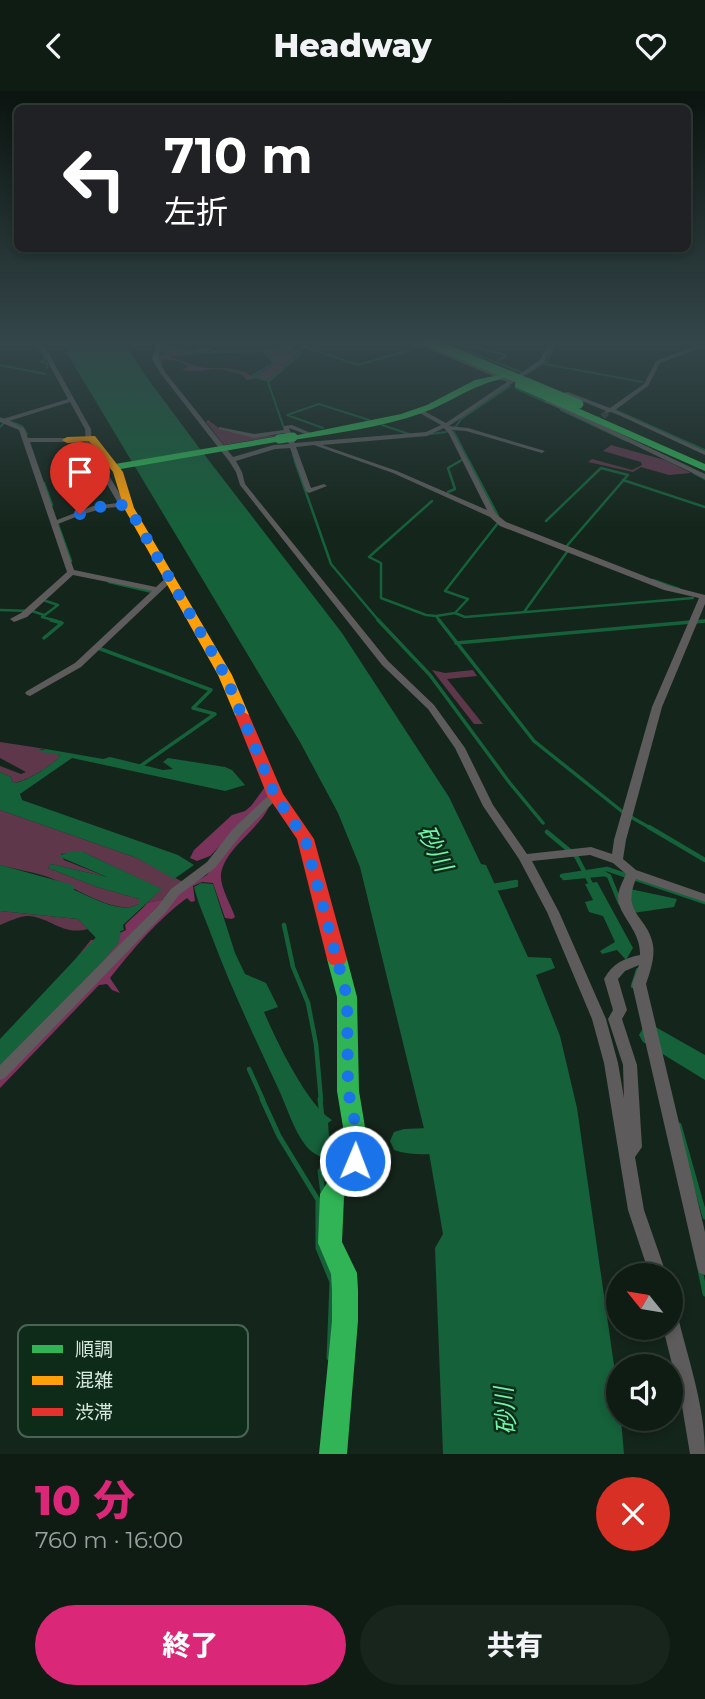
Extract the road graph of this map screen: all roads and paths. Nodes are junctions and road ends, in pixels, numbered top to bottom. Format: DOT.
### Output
graph roads {
  1 [pos="58,404"];
  2 [pos="72,404"];
  3 [pos="185,404"];
  4 [pos="439,404"];
  5 [pos="487,404"];
  6 [pos="487,404"];
  7 [pos="559,404"];
  8 [pos="566,404"];
  9 [pos="578,404"];
  10 [pos="587,404"];
  11 [pos="620,404"];
  12 [pos="420,411"];
  13 [pos="610,411"];
  14 [pos="4,420"];
  15 [pos="221,428"];
  16 [pos="452,428"];
  17 [pos="289,439"];
  18 [pos="312,439"];
  19 [pos="26,440"];
  20 [pos="67,440"];
  21 [pos="89,442"];
  22 [pos="542,451"];
  23 [pos="220,453"];
  24 [pos="702,464"];
  25 [pos="119,466"];
  26 [pos="705,477"];
  27 [pos="324,486"];
  28 [pos="127,505"];
  29 [pos="493,515"];
  30 [pos="57,522"];
  31 [pos="71,572"];
  32 [pos="171,578"];
  33 [pos="157,590"];
  34 [pos="705,597"];
  35 [pos="14,619"];
  36 [pos="30,692"];
  37 [pos="275,795"];
  38 [pos="524,858"];
  39 [pos="617,860"];
  40 [pos="631,876"];
  41 [pos="705,898"];
  42 [pos="645,960"];
  43 [pos="0,1074"];
  44 [pos="626,1155"];
  45 [pos="654,1263"];
  46 [pos="705,1266"];
  47 [pos="675,1341"];
  48 [pos="333,1454"];
  49 [pos="700,1454"];
  1 -- 14 [label="street"];
  2 -- 21 [label="street"];
  3 -- 23 [label="street"];
  4 -- 12 [label="main road"];
  5 -- 16 [label="street"];
  6 -- 16 [label="street"];
  7 -- 24 [label="street"];
  8 -- 24 [label="main road"];
  9 -- 24 [label="main road, bridge"];
  10 -- 13 [label="street"];
  11 -- 13 [label="street"];
  12 -- 16 [label="street"];
  12 -- 18 [label="main road"];
  13 -- 24 [label="street"];
  14 -- 19 [label="street"];
  15 -- 17 [label="street"];
  16 -- 18 [label="street"];
  16 -- 22 [label="street"];
  16 -- 29 [label="street"];
  17 -- 18 [label="main road"];
  17 -- 23 [label="main road"];
  17 -- 27 [label="street"];
  18 -- 29 [label="street"];
  19 -- 20 [label="street"];
  19 -- 30 [label="street"];
  20 -- 21 [label="main road"];
  21 -- 25 [label="main road"];
  21 -- 28 [label="street"];
  23 -- 25 [label="main road"];
  23 -- 38 [label="street"];
  24 -- 26 [label="street"];
  25 -- 28 [label="main road"];
  28 -- 30 [label="street"];
  28 -- 32 [label="main road"];
  29 -- 34 [label="street"];
  30 -- 31 [label="street"];
  31 -- 33 [label="street"];
  31 -- 35 [label="street"];
  32 -- 33 [label="street"];
  32 -- 37 [label="main road"];
  33 -- 36 [label="street"];
  34 -- 39 [label="street"];
  37 -- 43 [label="street"];
  37 -- 48 [label="main road"];
  38 -- 39 [label="street"];
  38 -- 44 [label="street"];
  39 -- 40 [label="street"];
  40 -- 41 [label="street"];
  40 -- 42 [label="street"];
  42 -- 44 [label="street"];
  42 -- 46 [label="street"];
  44 -- 45 [label="street"];
  47 -- 49 [label="street"];
}
